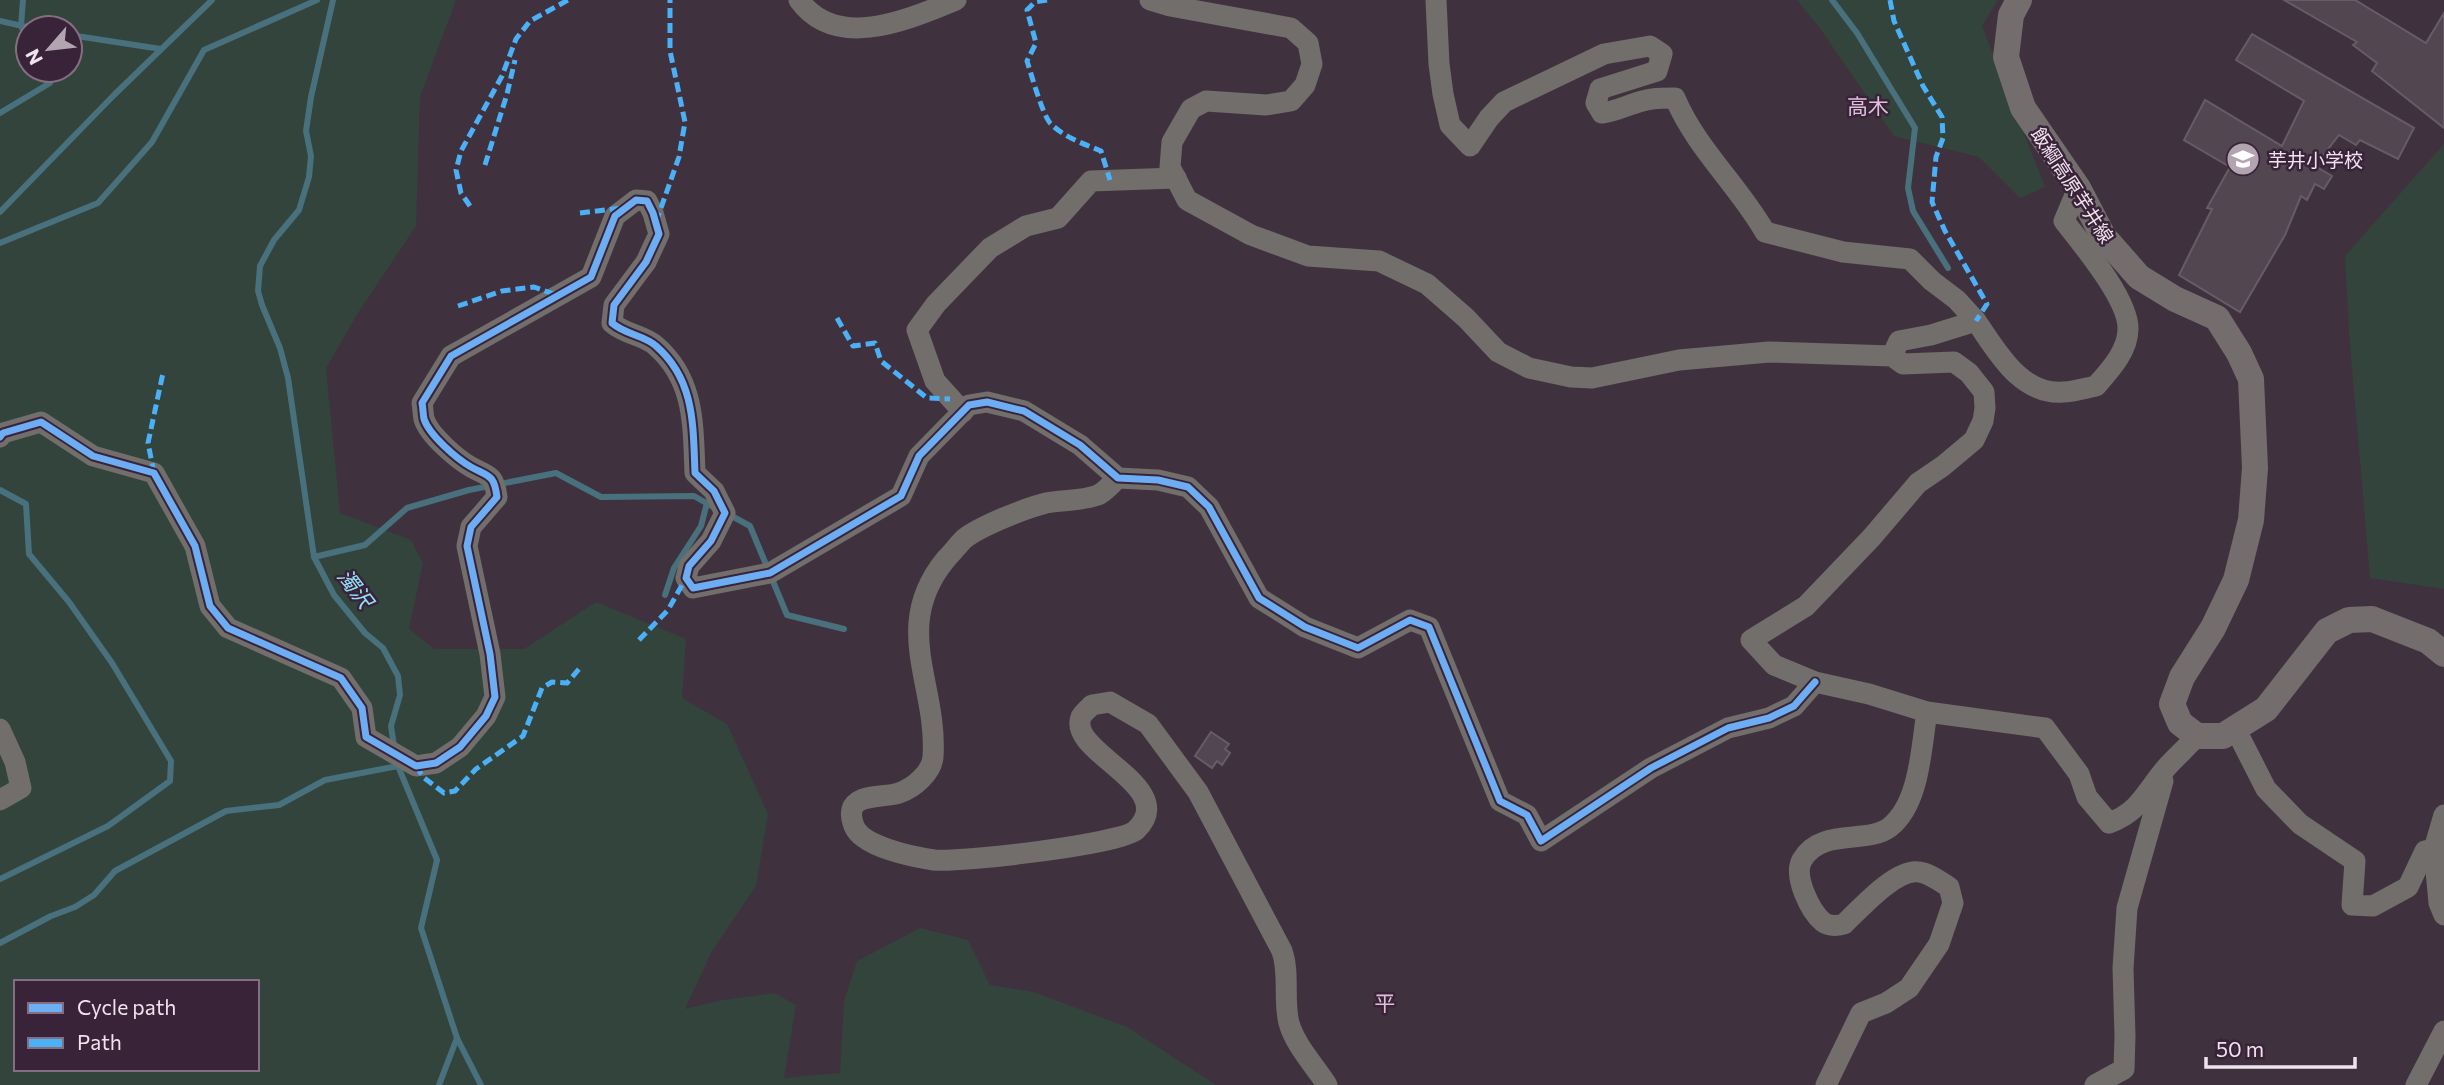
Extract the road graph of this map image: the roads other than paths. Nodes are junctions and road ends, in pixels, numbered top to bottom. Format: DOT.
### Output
graph roads {
  1 [pos="799,0"];
  2 [pos="957,0"];
  3 [pos="1150,0"];
  4 [pos="1436,0"];
  5 [pos="2019,0"];
  6 [pos="1176,178"];
  7 [pos="2078,188"];
  8 [pos="1976,321"];
  9 [pos="1892,356"];
  10 [pos="963,412"];
  11 [pos="0,437"];
  12 [pos="1118,478"];
  13 [pos="2444,654"];
  14 [pos="1815,682"];
  15 [pos="1927,712"];
  16 [pos="2235,728"];
  17 [pos="0,729"];
  18 [pos="2197,736"];
  19 [pos="2167,766"];
  20 [pos="0,800"];
  21 [pos="2444,816"];
  22 [pos="2434,849"];
  23 [pos="2444,915"];
  24 [pos="2444,1031"];
  25 [pos="1328,1085"];
  26 [pos="1826,1085"];
  27 [pos="2095,1085"];
  28 [pos="2416,1085"];
  1 -- 2 [label="street"];
  3 -- 6 [label="street"];
  4 -- 8 [label="street"];
  5 -- 7 [label="main road, 飯綱高原芋井線"];
  6 -- 9 [label="street"];
  6 -- 10 [label="street"];
  7 -- 8 [label="street"];
  7 -- 18 [label="main road, 飯綱高原芋井線"];
  8 -- 9 [label="street"];
  9 -- 14 [label="street"];
  10 -- 11 [label="street"];
  10 -- 12 [label="street"];
  12 -- 14 [label="street"];
  12 -- 25 [label="street"];
  13 -- 16 [label="main road"];
  14 -- 15 [label="street"];
  15 -- 19 [label="street"];
  15 -- 26 [label="street"];
  16 -- 18 [label="main road"];
  16 -- 22 [label="street"];
  17 -- 20 [label="street"];
  18 -- 19 [label="street"];
  19 -- 27 [label="street"];
  21 -- 22 [label="street"];
  22 -- 23 [label="street"];
  24 -- 28 [label="street"];
}
